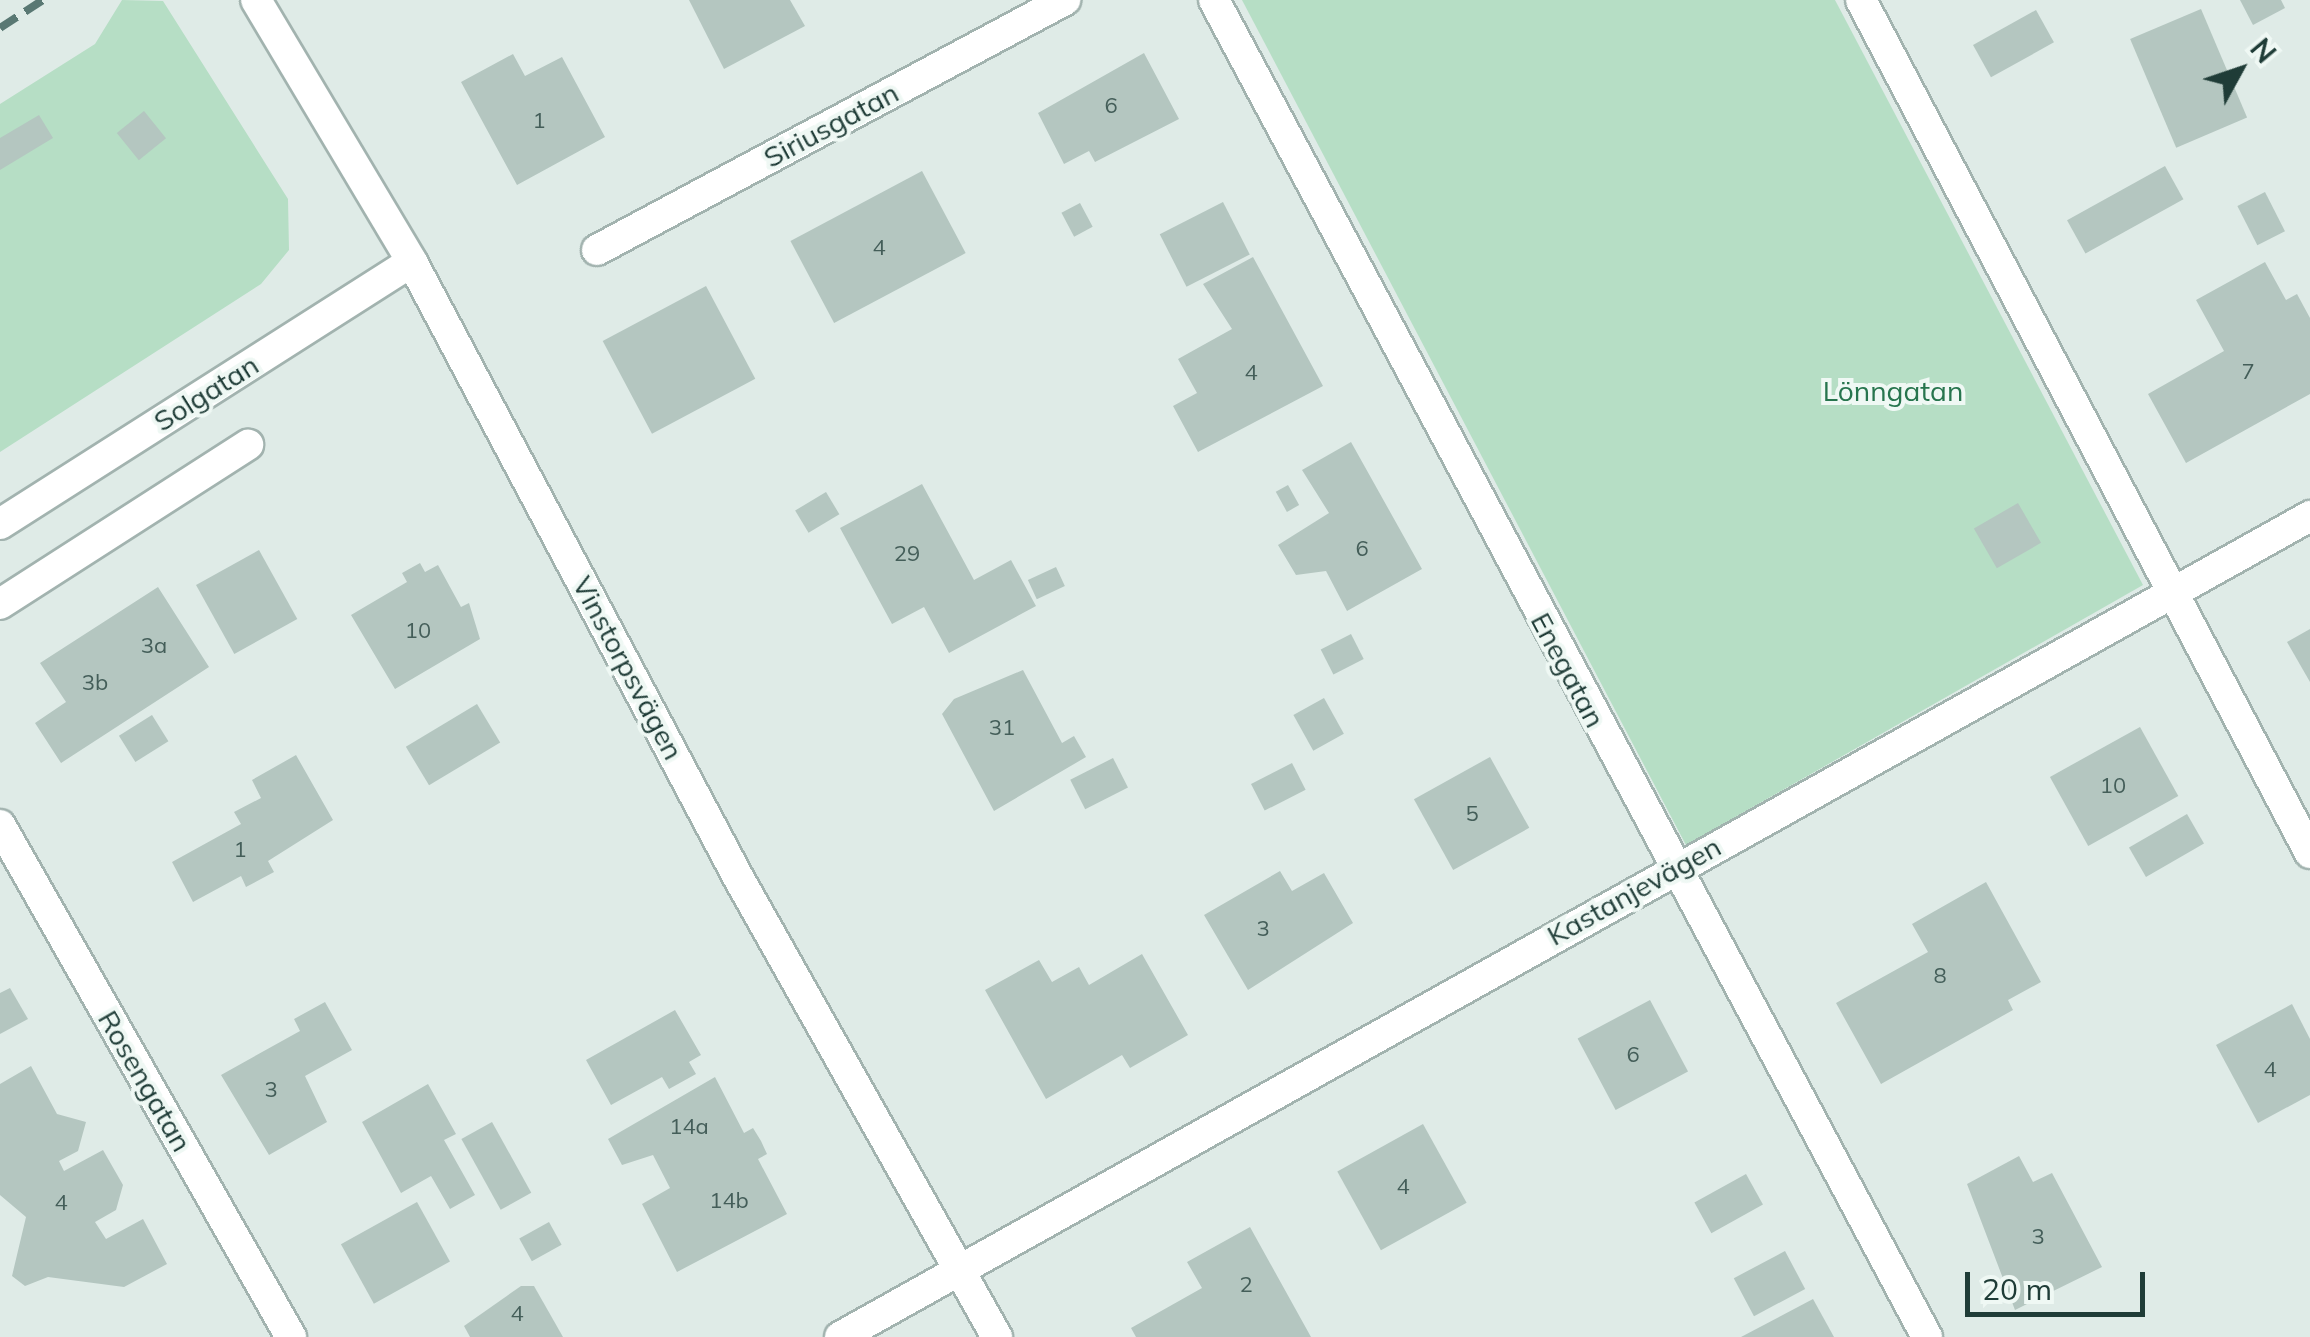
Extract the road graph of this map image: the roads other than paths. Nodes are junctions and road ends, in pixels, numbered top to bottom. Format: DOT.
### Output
graph roads {
  1 [pos="256,0"];
  2 [pos="1065,0"];
  3 [pos="1214,0"];
  4 [pos="1862,0"];
  5 [pos="597,250"];
  6 [pos="412,262"];
  7 [pos="248,445"];
  8 [pos="2310,516"];
  9 [pos="0,524"];
  10 [pos="2170,594"];
  11 [pos="0,604"];
  12 [pos="0,825"];
  13 [pos="2310,854"];
  14 [pos="1673,870"];
  15 [pos="958,1267"];
  16 [pos="291,1337"];
  17 [pos="840,1337"];
  18 [pos="997,1337"];
  19 [pos="1927,1337"];
  1 -- 6 [label="street, Vinstorpsvägen"];
  2 -- 5 [label="street, Siriusgatan"];
  3 -- 14 [label="street, Enegatan"];
  4 -- 10 [label="street"];
  6 -- 9 [label="street, Solgatan"];
  6 -- 15 [label="street, Vinstorpsvägen"];
  7 -- 11 [label="street"];
  8 -- 10 [label="street, Kastanjevägen"];
  10 -- 13 [label="street"];
  10 -- 14 [label="street, Kastanjevägen"];
  12 -- 16 [label="street, Rosengatan"];
  14 -- 15 [label="street, Kastanjevägen"];
  14 -- 19 [label="street, Enegatan"];
  15 -- 17 [label="street, Kastanjevägen"];
  15 -- 18 [label="street, Vinstorpsvägen"];
}
